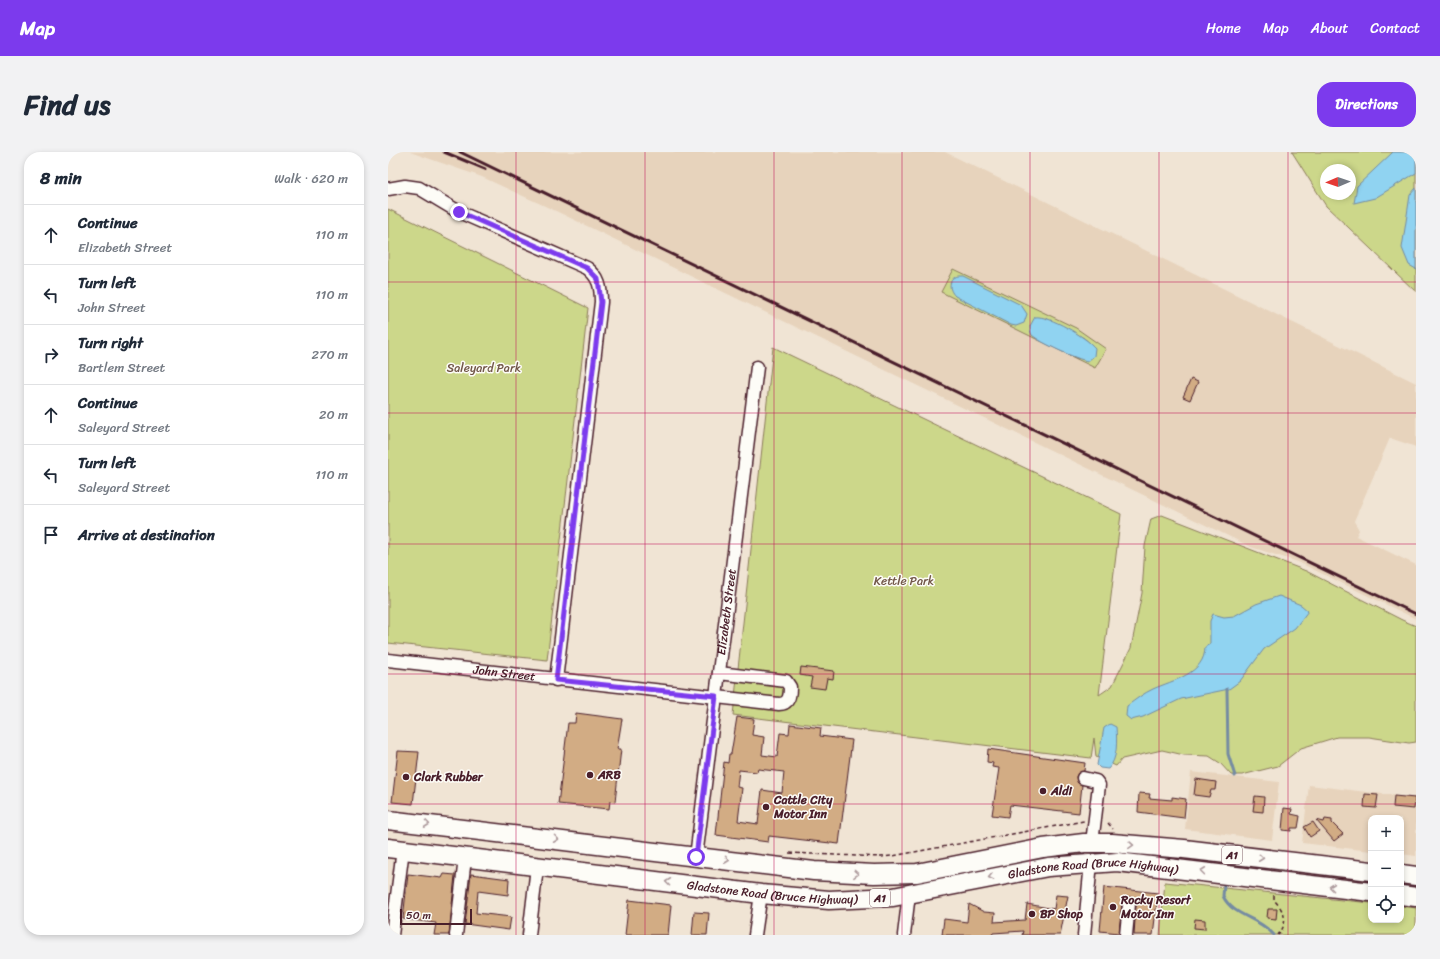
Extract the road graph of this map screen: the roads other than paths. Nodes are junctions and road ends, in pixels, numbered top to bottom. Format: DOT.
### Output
graph roads {
  1 [pos="388,189"];
  2 [pos="757,367"];
  3 [pos="388,660"];
  4 [pos="719,673"];
  5 [pos="556,680"];
  6 [pos="716,696"];
  7 [pos="1083,778"];
  8 [pos="388,820"];
  9 [pos="406,822"];
  10 [pos="1092,843"];
  11 [pos="395,848"];
  12 [pos="696,857"];
  13 [pos="465,858"];
  14 [pos="1091,863"];
  15 [pos="765,865"];
  16 [pos="538,867"];
  17 [pos="1368,871"];
  18 [pos="1404,874"];
  19 [pos="1416,876"];
  20 [pos="1368,892"];
  21 [pos="761,894"];
  22 [pos="909,894"];
  23 [pos="1404,895"];
  24 [pos="1416,897"];
  25 [pos="1129,904"];
  26 [pos="392,935"];
  27 [pos="456,935"];
  28 [pos="529,935"];
  29 [pos="755,935"];
  30 [pos="904,935"];
  31 [pos="1087,935"];
  32 [pos="1126,935"];
  1 -- 5 [label="street"];
  2 -- 4 [label="street, Elizabeth Street"];
  3 -- 5 [label="street, John Street"];
  4 -- 6 [label="street, Elizabeth Street"];
  4 -- 6 [label="street, John Street"];
  5 -- 6 [label="street, John Street"];
  6 -- 12 [label="street, Elizabeth Street"];
  7 -- 10 [label="street"];
  8 -- 9 [label="highway, Gladstone Road (Bruce Highway) / A1"];
  9 -- 11 [label="highway"];
  9 -- 12 [label="highway, Gladstone Road (Bruce Highway) / A1, one-way"];
  10 -- 14 [label="highway"];
  15 -- 10 [label="highway, Gladstone Road (Bruce Highway) / A1, one-way"];
  10 -- 17 [label="highway, Gladstone Road (Bruce Highway) / A1, one-way"];
  11 -- 13 [label="highway, Gladstone Road (Bruce Highway) / A1"];
  11 -- 26 [label="street"];
  12 -- 15 [label="highway, Gladstone Road (Bruce Highway) / A1, one-way"];
  13 -- 16 [label="highway, Gladstone Road (Bruce Highway) / A1"];
  13 -- 27 [label="street"];
  20 -- 14 [label="highway, Gladstone Road (Bruce Highway) / A1, one-way"];
  14 -- 22 [label="highway, Gladstone Road (Bruce Highway) / A1, one-way"];
  14 -- 31 [label="street"];
  15 -- 21 [label="highway"];
  21 -- 16 [label="highway, Gladstone Road (Bruce Highway) / A1, one-way"];
  16 -- 28 [label="street"];
  18 -- 19 [label="highway"];
  21 -- 22 [label="highway, Gladstone Road (Bruce Highway) / A1"];
  21 -- 29 [label="street"];
  22 -- 30 [label="street"];
  23 -- 24 [label="highway"];
  25 -- 32 [label="street"];
}
